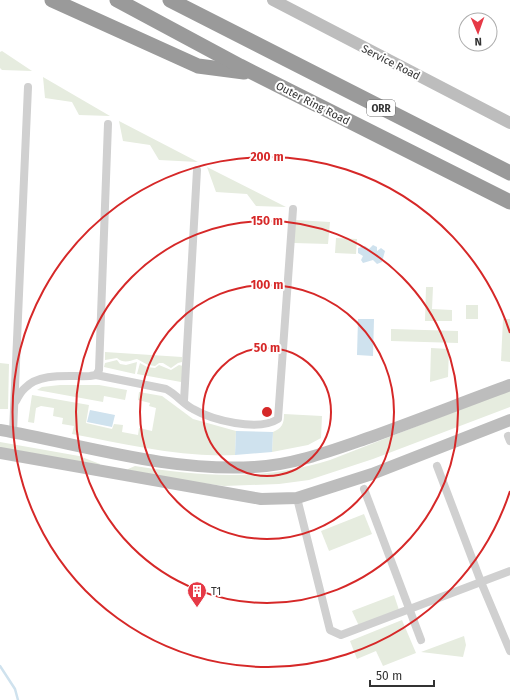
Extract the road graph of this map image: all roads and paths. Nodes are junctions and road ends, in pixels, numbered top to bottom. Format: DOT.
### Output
graph roads {
  1 [pos="52,0"];
  2 [pos="117,0"];
  3 [pos="170,0"];
  4 [pos="273,0"];
  5 [pos="254,74"];
  6 [pos="28,87"];
  7 [pos="510,123"];
  8 [pos="108,124"];
  9 [pos="197,170"];
  10 [pos="510,173"];
  11 [pos="510,202"];
  12 [pos="293,209"];
  13 [pos="96,375"];
  14 [pos="510,385"];
  15 [pos="15,401"];
  16 [pos="184,401"];
  17 [pos="510,420"];
  18 [pos="0,430"];
  19 [pos="13,432"];
  20 [pos="0,453"];
  21 [pos="116,454"];
  22 [pos="437,466"];
  23 [pos="112,473"];
  24 [pos="364,489"];
  25 [pos="297,498"];
  26 [pos="510,571"];
  27 [pos="481,582"];
  28 [pos="409,610"];
  29 [pos="421,640"];
  30 [pos="510,651"];
  1 -- 5 [label="highway"];
  2 -- 5 [label="highway, Outer Ring Road / ORR"];
  3 -- 10 [label="highway, ORR"];
  4 -- 7 [label="main road, Service Road"];
  5 -- 11 [label="highway, Outer Ring Road / ORR"];
  6 -- 15 [label="street"];
  8 -- 13 [label="street"];
  9 -- 16 [label="street"];
  12 -- 16 [label="street"];
  13 -- 15 [label="street"];
  13 -- 16 [label="street"];
  14 -- 21 [label="main road"];
  15 -- 19 [label="street"];
  17 -- 25 [label="main road"];
  18 -- 19 [label="main road"];
  19 -- 21 [label="main road"];
  20 -- 23 [label="main road"];
  21 -- 23 [label="main road"];
  22 -- 27 [label="street"];
  23 -- 25 [label="main road"];
  24 -- 28 [label="street"];
  25 -- 28 [label="street"];
  26 -- 27 [label="street"];
  27 -- 28 [label="street"];
  27 -- 30 [label="street"];
  28 -- 29 [label="street"];
}
